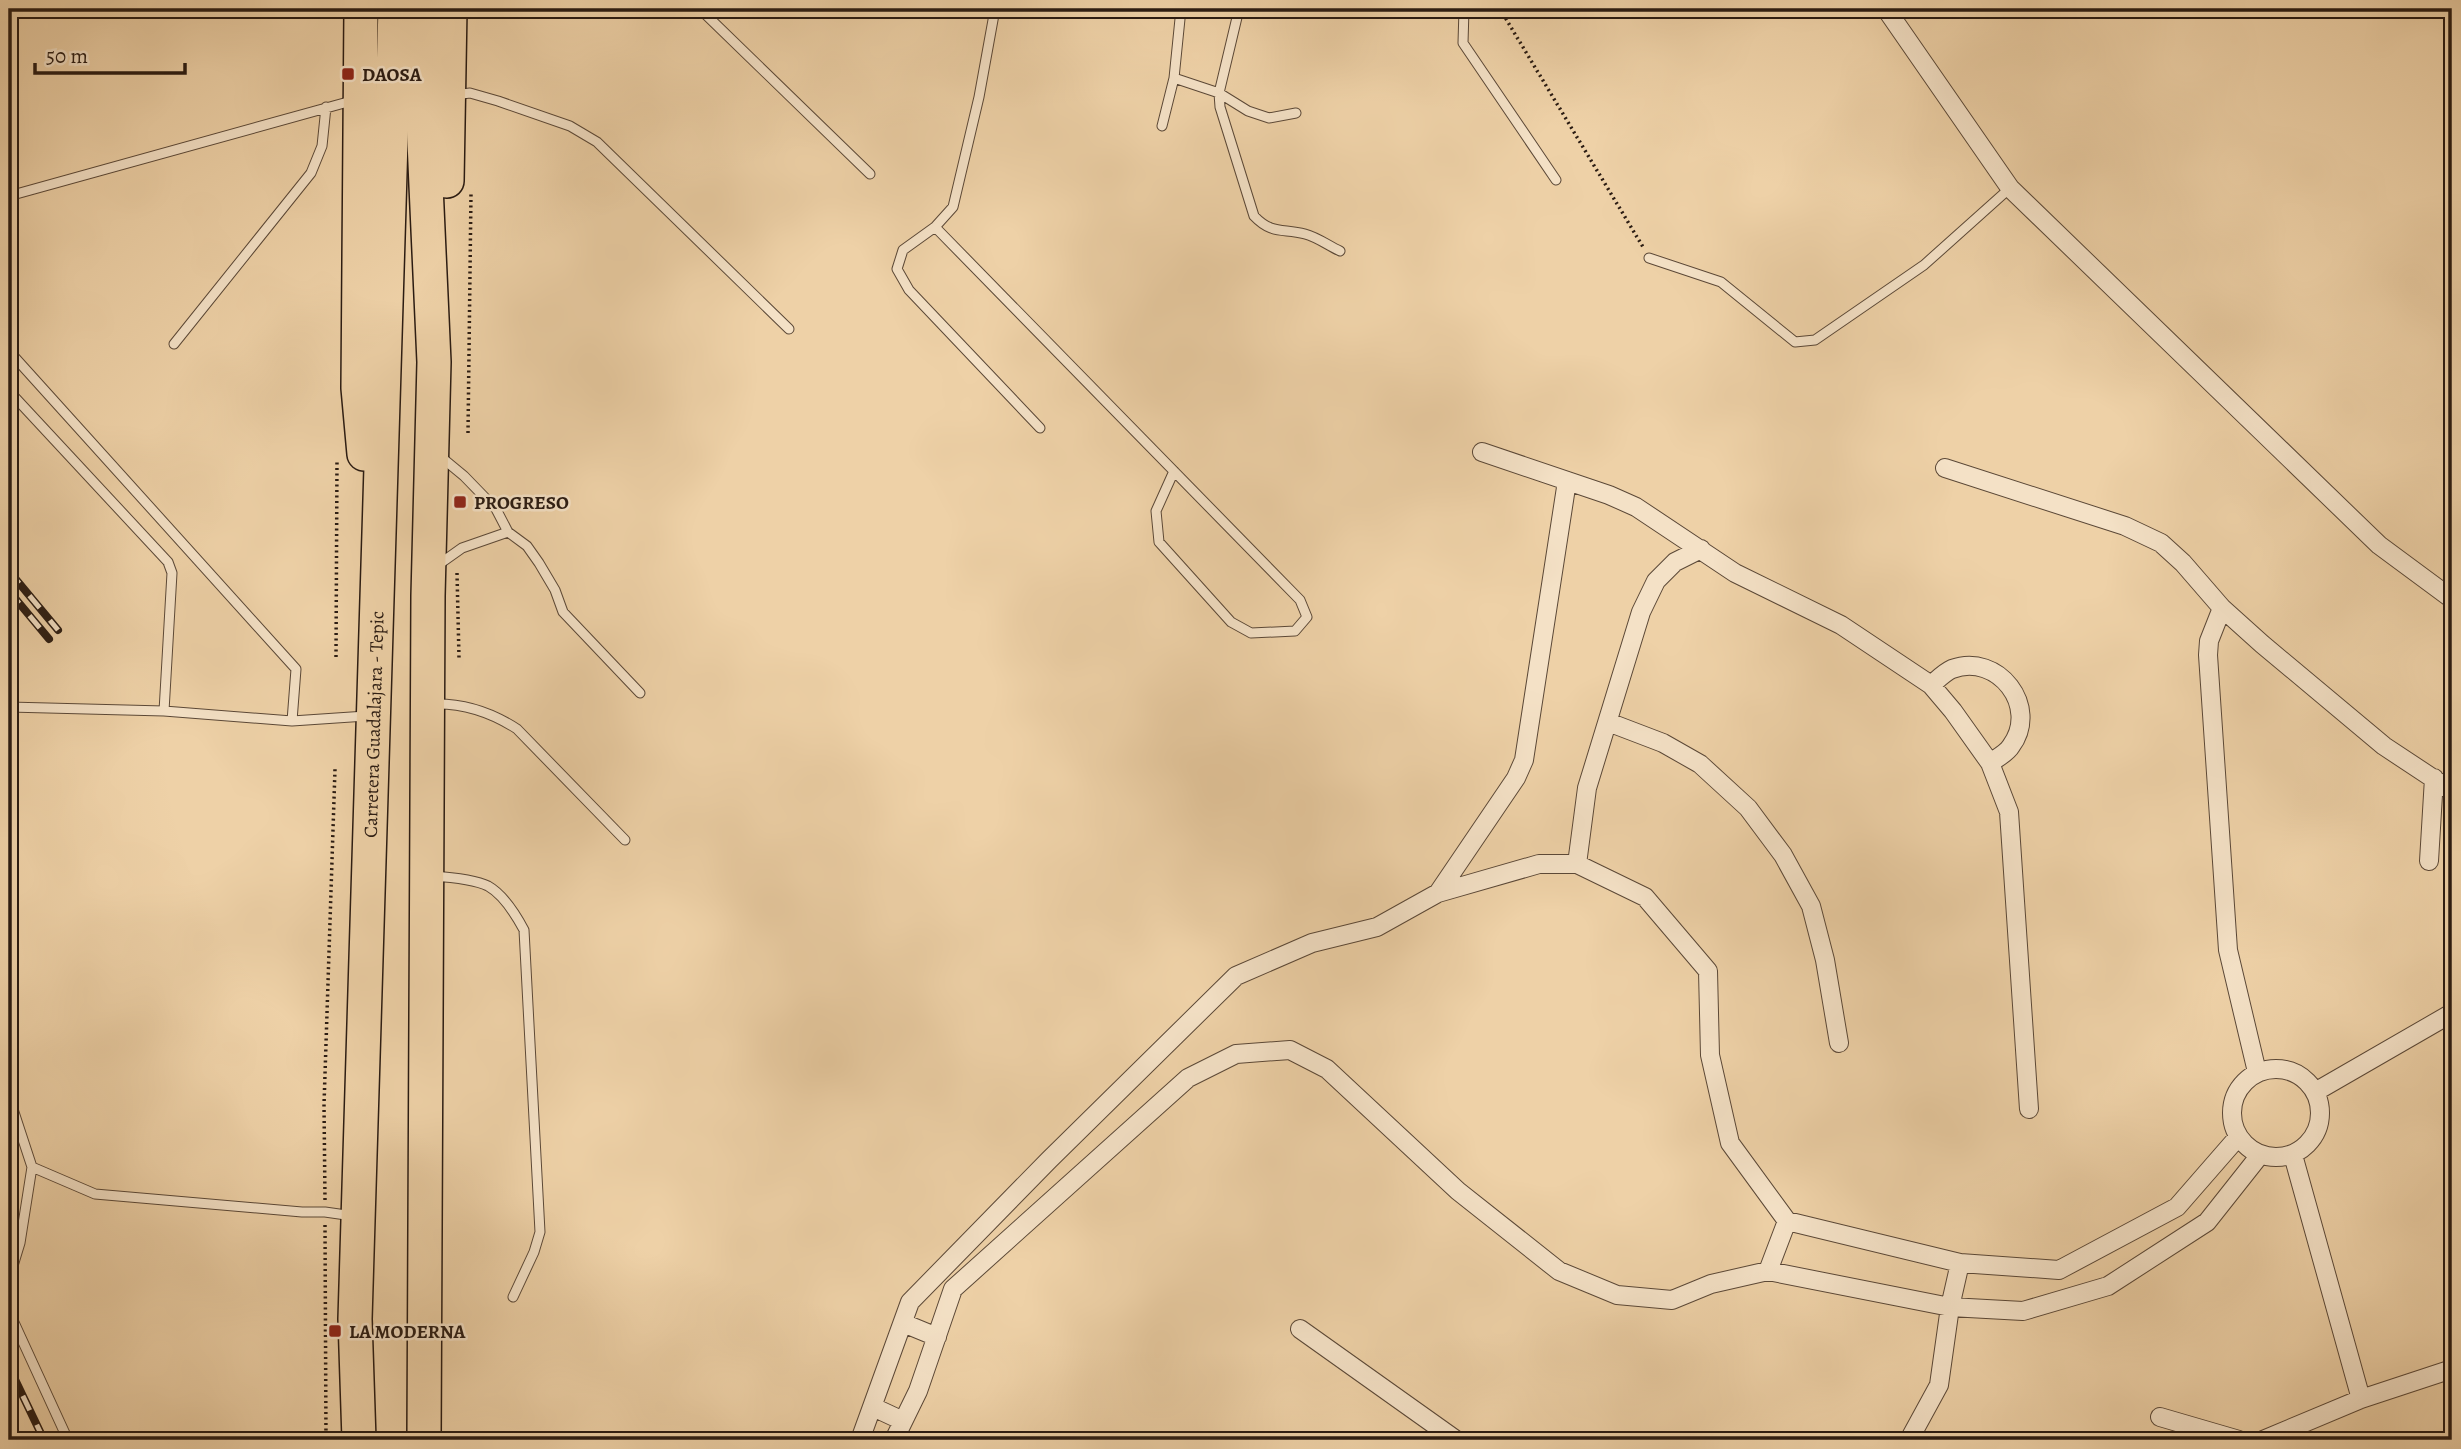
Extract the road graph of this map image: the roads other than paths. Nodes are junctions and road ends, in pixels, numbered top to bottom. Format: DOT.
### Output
graph roads {
  1 [pos="361,9"];
  2 [pos="395,9"];
  3 [pos="418,9"];
  4 [pos="450,9"];
  5 [pos="700,9"];
  6 [pos="995,9"];
  7 [pos="1181,9"];
  8 [pos="1239,9"];
  9 [pos="1464,9"];
  10 [pos="1886,9"];
  11 [pos="1174,78"];
  12 [pos="1219,93"];
  13 [pos="448,95"];
  14 [pos="360,99"];
  15 [pos="326,107"];
  16 [pos="1296,113"];
  17 [pos="1162,126"];
  18 [pos="870,174"];
  19 [pos="1556,180"];
  20 [pos="2010,188"];
  21 [pos="9,196"];
  22 [pos="935,227"];
  23 [pos="1340,251"];
  24 [pos="1649,258"];
  25 [pos="789,330"];
  26 [pos="174,344"];
  27 [pos="9,351"];
  28 [pos="434,362"];
  29 [pos="9,391"];
  30 [pos="1040,428"];
  31 [pos="432,449"];
  32 [pos="1482,453"];
  33 [pos="1945,468"];
  34 [pos="1174,471"];
  35 [pos="1567,481"];
  36 [pos="508,532"];
  37 [pos="1701,549"];
  38 [pos="443,573"];
  39 [pos="378,591"];
  40 [pos="2452,599"];
  41 [pos="2222,608"];
  42 [pos="1931,685"];
  43 [pos="640,693"];
  44 [pos="427,705"];
  45 [pos="9,707"];
  46 [pos="163,711"];
  47 [pos="374,716"];
  48 [pos="292,721"];
  49 [pos="1608,722"];
  50 [pos="1990,763"];
  51 [pos="2434,778"];
  52 [pos="2452,791"];
  53 [pos="625,840"];
  54 [pos="2429,861"];
  55 [pos="1577,864"];
  56 [pos="426,876"];
  57 [pos="1438,893"];
  58 [pos="2452,1013"];
  59 [pos="1839,1043"];
  60 [pos="2257,1072"];
  61 [pos="2315,1092"];
  62 [pos="9,1097"];
  63 [pos="2029,1109"];
  64 [pos="2238,1137"];
  65 [pos="2260,1155"];
  66 [pos="2293,1155"];
  67 [pos="1049,1160"];
  68 [pos="32,1167"];
  69 [pos="1073,1181"];
  70 [pos="358,1217"];
  71 [pos="1787,1221"];
  72 [pos="1960,1262"];
  73 [pos="1768,1271"];
  74 [pos="9,1279"];
  75 [pos="9,1285"];
  76 [pos="513,1297"];
  77 [pos="1950,1307"];
  78 [pos="903,1323"];
  79 [pos="1300,1329"];
  80 [pos="937,1337"];
  81 [pos="2452,1369"];
  82 [pos="2361,1399"];
  83 [pos="873,1407"];
  84 [pos="2160,1417"];
  85 [pos="903,1421"];
  86 [pos="68,1440"];
  87 [pos="359,1440"];
  88 [pos="424,1440"];
  89 [pos="860,1440"];
  90 [pos="894,1440"];
  91 [pos="1456,1440"];
  92 [pos="1909,1440"];
  93 [pos="2239,1440"];
  94 [pos="2263,1440"];
  1 -- 14 [label="highway"];
  2 -- 39 [label="highway, Carretera Guadalajara - Tepic"];
  3 -- 28 [label="highway"];
  4 -- 13 [label="highway"];
  5 -- 18 [label="lane"];
  6 -- 22 [label="lane"];
  7 -- 11 [label="lane"];
  8 -- 12 [label="lane"];
  9 -- 19 [label="lane"];
  10 -- 20 [label="street"];
  11 -- 12 [label="lane"];
  11 -- 17 [label="lane"];
  12 -- 16 [label="lane"];
  12 -- 23 [label="lane"];
  13 -- 25 [label="lane"];
  13 -- 28 [label="highway"];
  14 -- 15 [label="lane"];
  14 -- 39 [label="highway"];
  15 -- 21 [label="lane"];
  15 -- 26 [label="lane"];
  20 -- 24 [label="lane"];
  20 -- 40 [label="street"];
  22 -- 30 [label="lane"];
  22 -- 34 [label="lane"];
  27 -- 48 [label="lane"];
  28 -- 31 [label="highway"];
  29 -- 46 [label="lane"];
  31 -- 36 [label="lane"];
  31 -- 38 [label="highway"];
  32 -- 35 [label="street"];
  33 -- 41 [label="street"];
  34 -- 34 [label="lane"];
  35 -- 37 [label="street"];
  35 -- 57 [label="street"];
  36 -- 38 [label="lane"];
  36 -- 43 [label="lane"];
  37 -- 42 [label="street"];
  37 -- 49 [label="street"];
  38 -- 44 [label="highway"];
  39 -- 47 [label="highway, Carretera Guadalajara - Tepic"];
  41 -- 51 [label="street"];
  41 -- 60 [label="street"];
  42 -- 50 [label="street"];
  42 -- 50 [label="street"];
  44 -- 53 [label="lane"];
  44 -- 56 [label="highway"];
  45 -- 46 [label="lane"];
  46 -- 48 [label="lane"];
  47 -- 48 [label="lane"];
  47 -- 70 [label="highway, Carretera Guadalajara - Tepic"];
  49 -- 55 [label="street"];
  49 -- 59 [label="street"];
  50 -- 63 [label="street"];
  51 -- 52 [label="street"];
  51 -- 54 [label="street"];
  55 -- 57 [label="street"];
  55 -- 71 [label="street"];
  56 -- 76 [label="lane"];
  56 -- 88 [label="highway"];
  57 -- 67 [label="street"];
  58 -- 61 [label="street"];
  60 -- 61 [label="street"];
  60 -- 64 [label="street"];
  61 -- 66 [label="street"];
  62 -- 68 [label="lane"];
  64 -- 65 [label="street"];
  64 -- 72 [label="street"];
  65 -- 66 [label="street"];
  65 -- 77 [label="street"];
  66 -- 82 [label="street"];
  67 -- 69 [label="street"];
  67 -- 78 [label="street"];
  68 -- 70 [label="lane"];
  68 -- 74 [label="lane"];
  69 -- 73 [label="street"];
  69 -- 80 [label="street"];
  70 -- 87 [label="highway, Carretera Guadalajara - Tepic"];
  71 -- 72 [label="street"];
  71 -- 73 [label="street"];
  72 -- 77 [label="street"];
  73 -- 77 [label="street"];
  75 -- 86 [label="lane"];
  77 -- 92 [label="street"];
  78 -- 80 [label="street"];
  78 -- 83 [label="street"];
  79 -- 91 [label="street"];
  80 -- 85 [label="street"];
  81 -- 82 [label="street"];
  82 -- 94 [label="street"];
  83 -- 85 [label="street"];
  83 -- 89 [label="street"];
  84 -- 93 [label="street"];
  85 -- 90 [label="street"];
}
